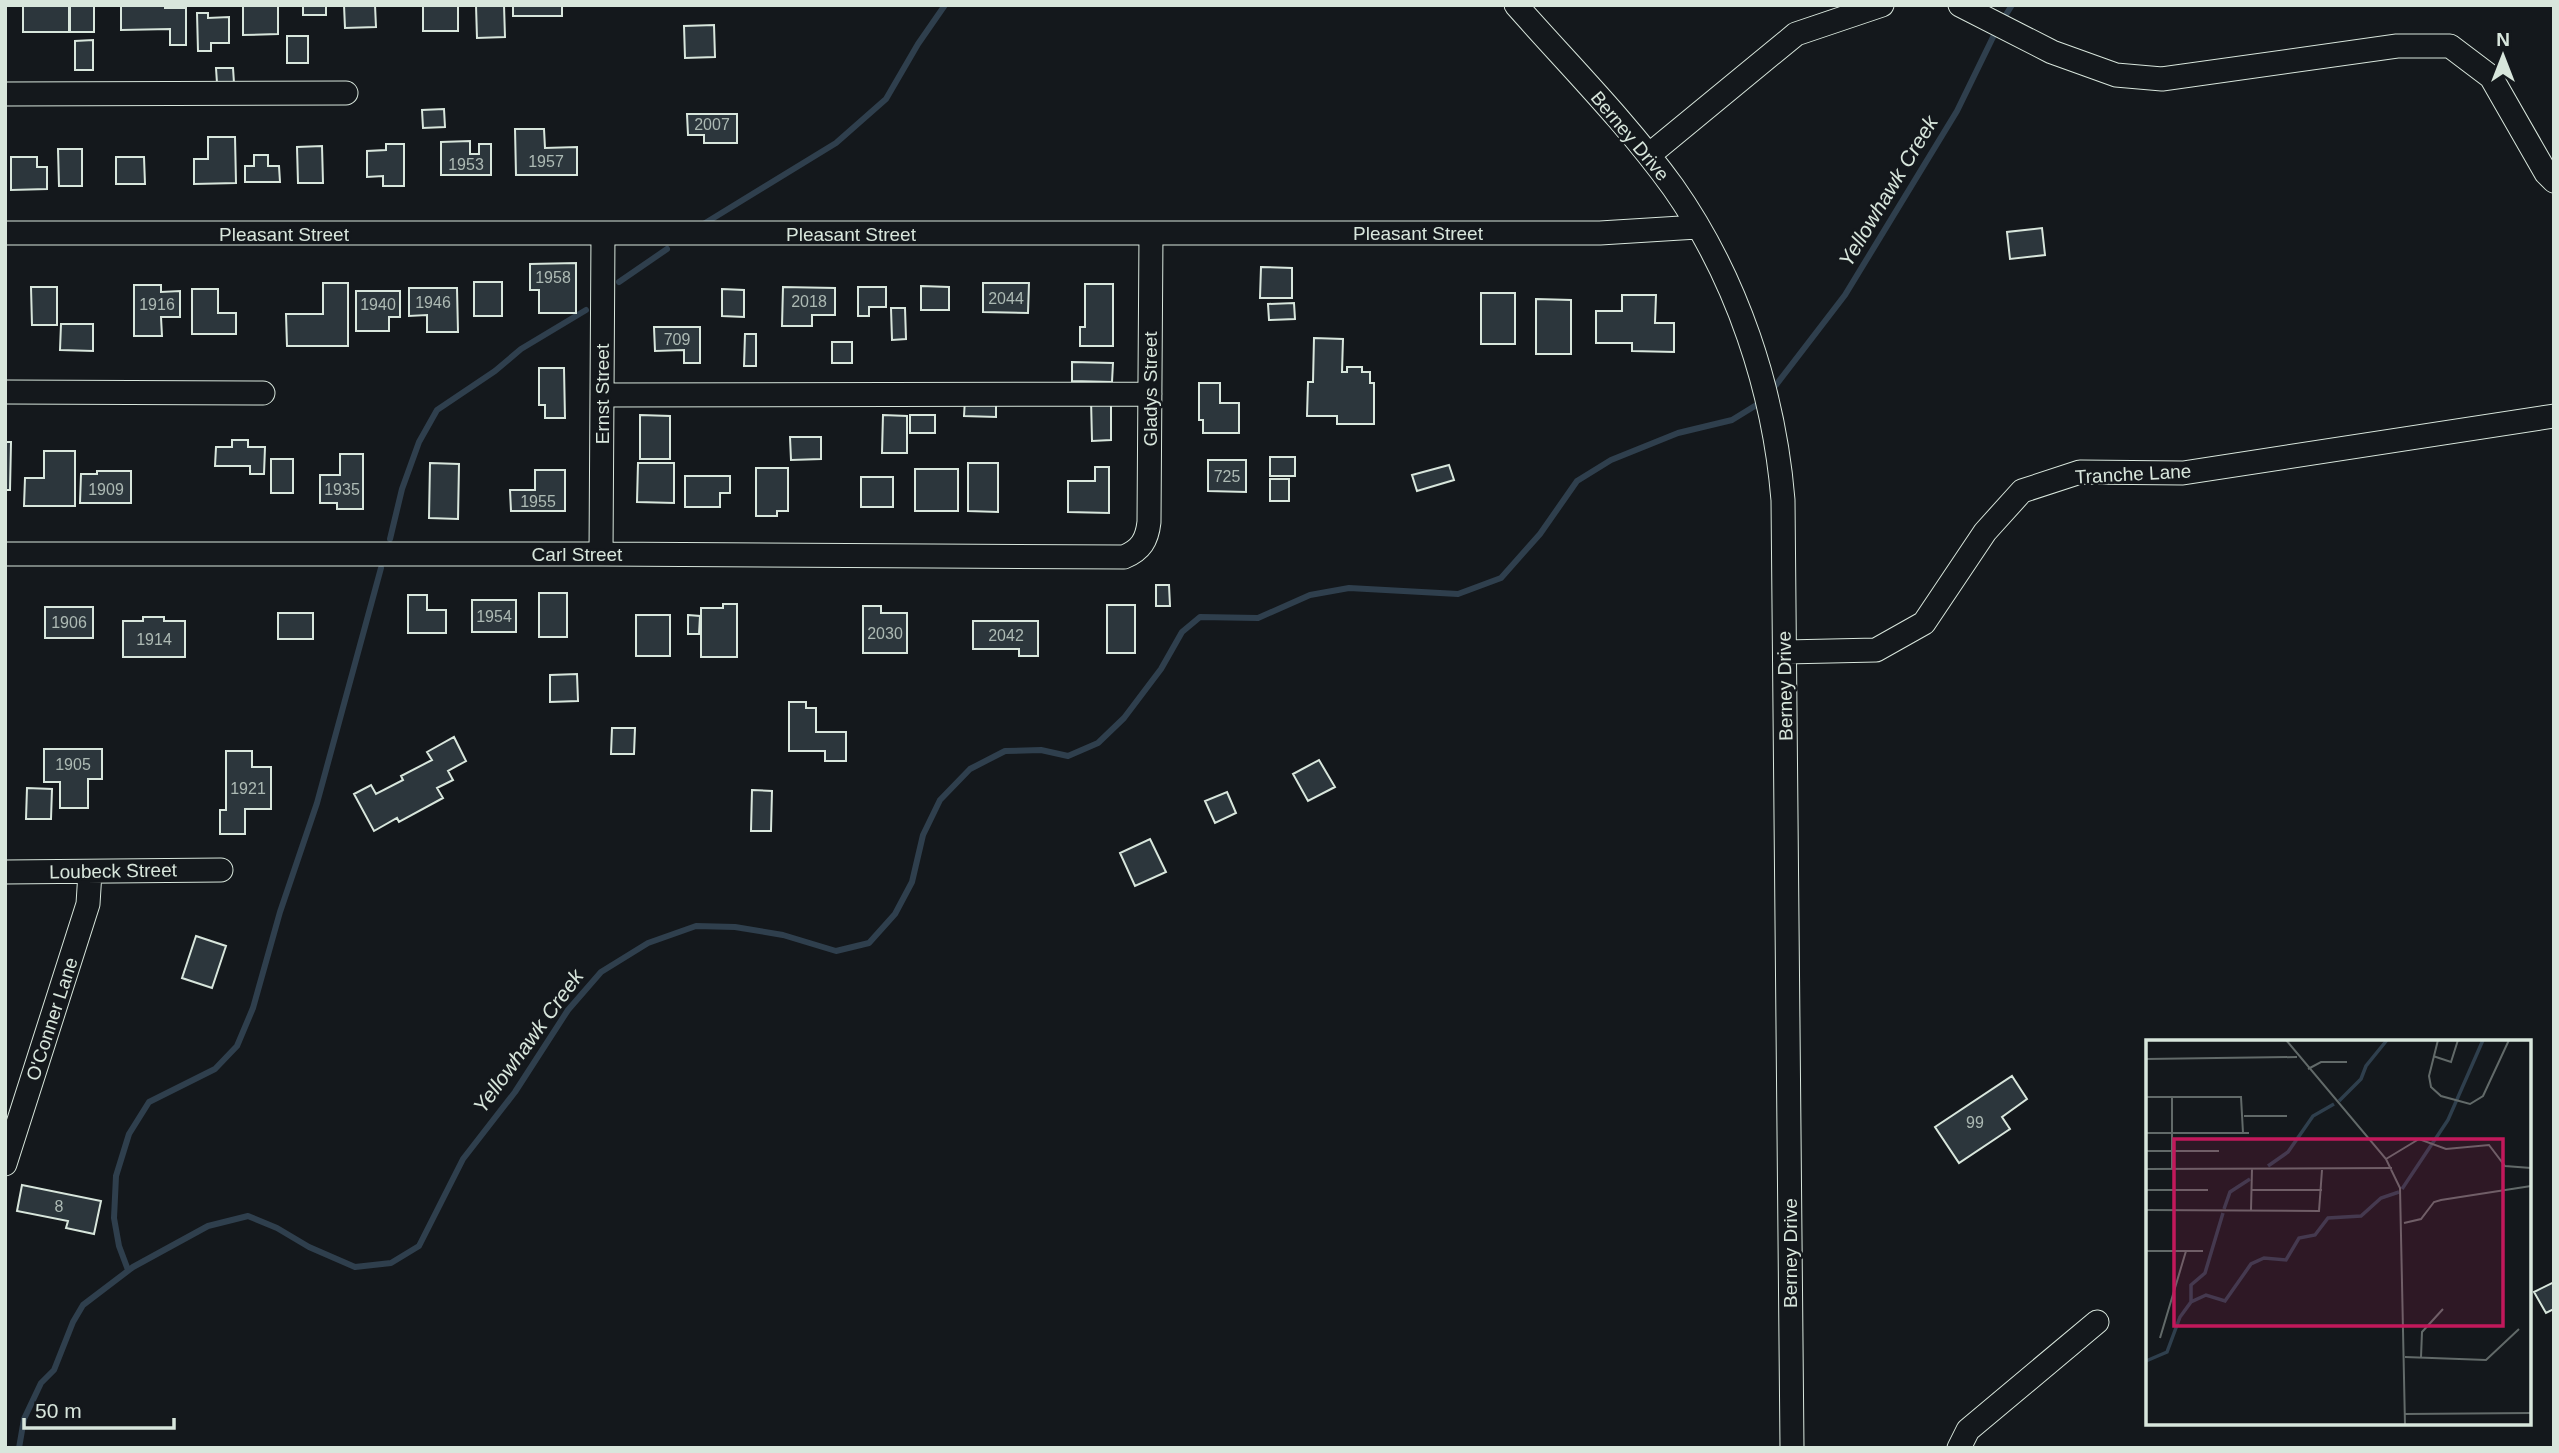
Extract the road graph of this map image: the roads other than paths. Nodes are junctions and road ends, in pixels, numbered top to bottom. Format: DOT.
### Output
graph roads {
  1 [pos="1516,5"];
  2 [pos="1882,5"];
  3 [pos="1968,9"];
  4 [pos="346,93"];
  5 [pos="5,94"];
  6 [pos="1649,155"];
  7 [pos="2554,181"];
  8 [pos="1697,227"];
  9 [pos="5,233"];
  10 [pos="603,234"];
  11 [pos="1151,234"];
  12 [pos="5,393"];
  13 [pos="263,393"];
  14 [pos="1150,394"];
  15 [pos="602,395"];
  16 [pos="2554,416"];
  17 [pos="1143,544"];
  18 [pos="5,554"];
  19 [pos="601,554"];
  20 [pos="1785,652"];
  21 [pos="221,870"];
  22 [pos="5,872"];
  23 [pos="90,872"];
  24 [pos="5,1164"];
  25 [pos="2097,1322"];
  26 [pos="1791,1448"];
  27 [pos="1959,1448"];
  1 -- 6 [label="street, Berney Drive"];
  2 -- 6 [label="street"];
  3 -- 7 [label="street"];
  4 -- 5 [label="street"];
  6 -- 8 [label="street, Berney Drive"];
  8 -- 11 [label="street, Pleasant Street"];
  8 -- 20 [label="street, Berney Drive"];
  9 -- 10 [label="street, Pleasant Street"];
  10 -- 11 [label="street, Pleasant Street"];
  10 -- 15 [label="street, Ernst Street"];
  11 -- 14 [label="street, Gladys Street"];
  12 -- 13 [label="street"];
  14 -- 15 [label="street"];
  14 -- 17 [label="street, Gladys Street"];
  15 -- 19 [label="street, Ernst Street"];
  16 -- 20 [label="street, Tranche Lane"];
  17 -- 19 [label="street, Carl Street"];
  18 -- 19 [label="street, Carl Street"];
  20 -- 26 [label="street, Berney Drive"];
  21 -- 23 [label="street, Loubeck Street"];
  22 -- 23 [label="street, Loubeck Street"];
  23 -- 24 [label="street, O'Conner Lane"];
  25 -- 27 [label="street"];
}
